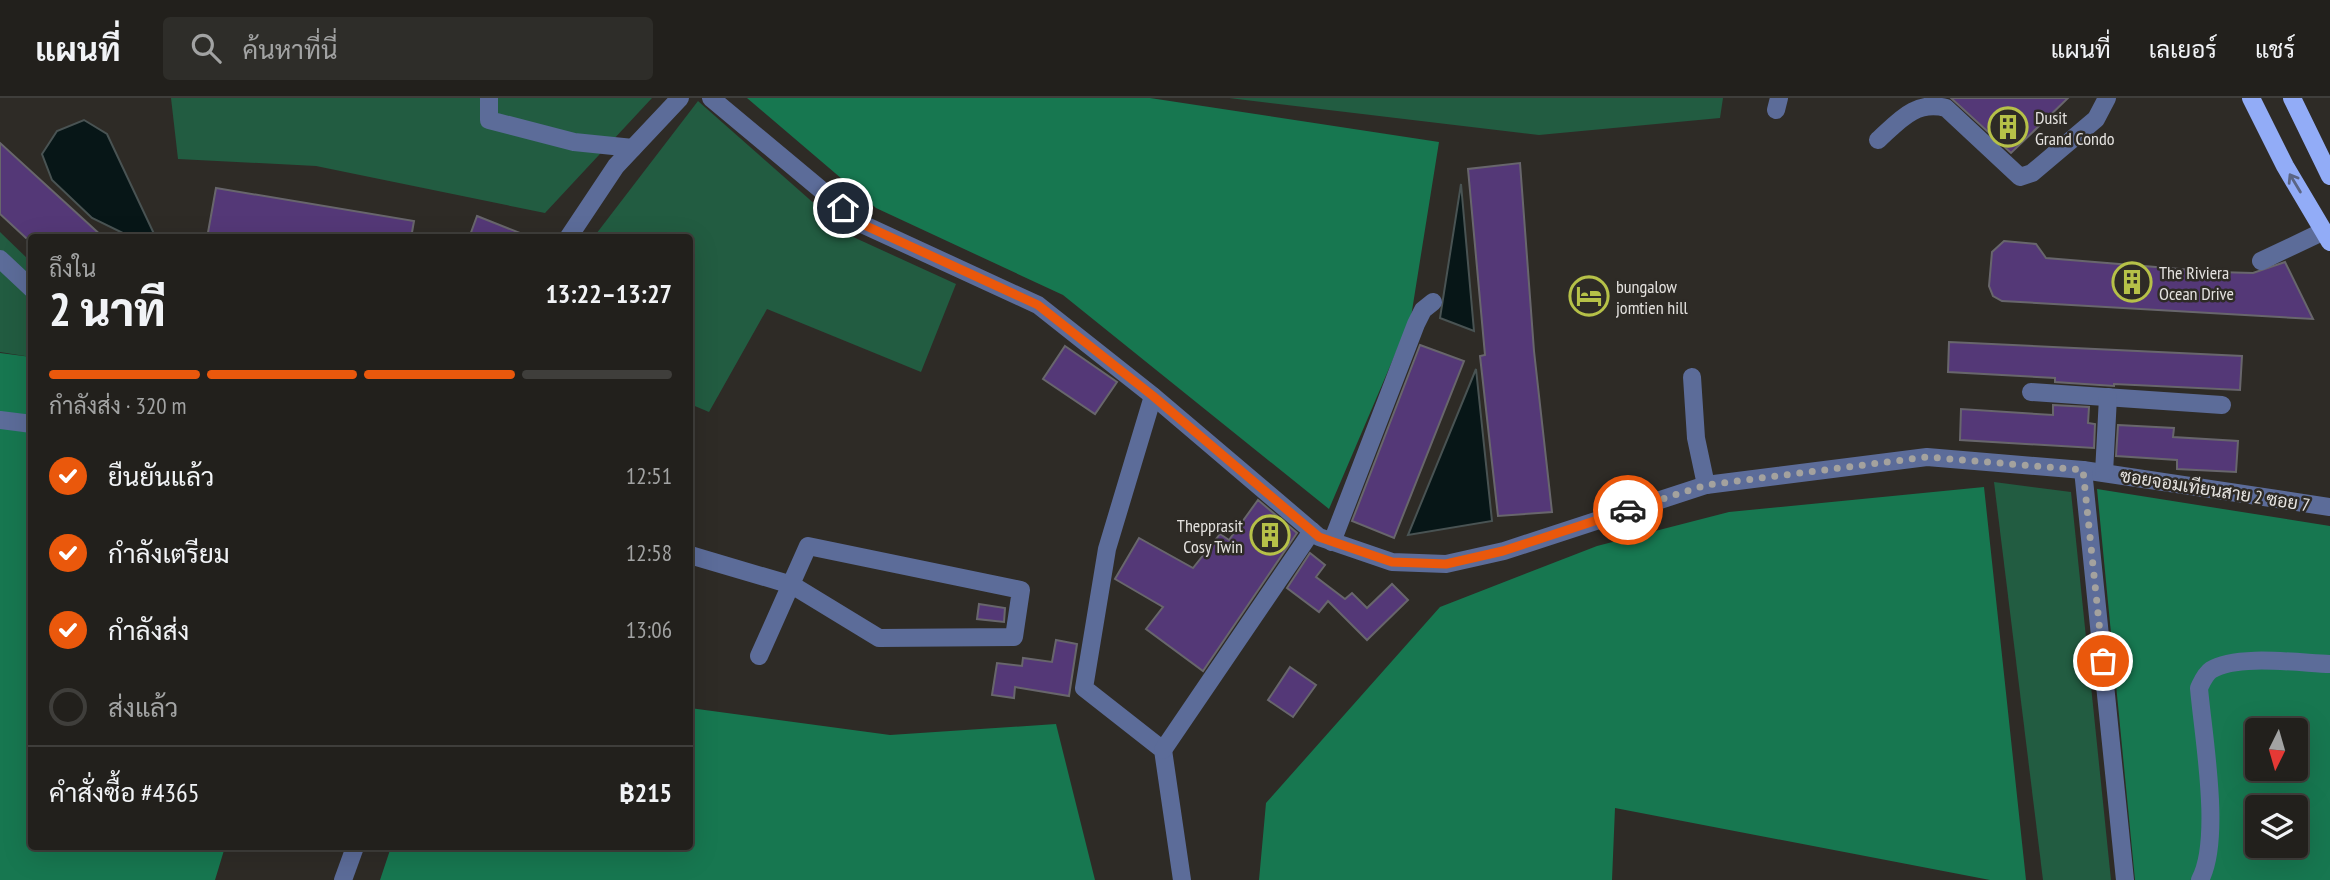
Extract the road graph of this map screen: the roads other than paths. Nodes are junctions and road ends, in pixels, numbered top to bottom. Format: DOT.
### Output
graph roads {
  1 [pos="489,98"];
  2 [pos="680,98"];
  3 [pos="711,98"];
  4 [pos="2107,98"];
  5 [pos="2250,98"];
  6 [pos="2292,98"];
  7 [pos="1878,140"];
  8 [pos="633,148"];
  9 [pos="2330,176"];
  10 [pos="571,234"];
  11 [pos="2327,237"];
  12 [pos="0,259"];
  13 [pos="2261,261"];
  14 [pos="28,285"];
  15 [pos="1433,302"];
  16 [pos="1692,377"];
  17 [pos="2031,391"];
  18 [pos="1153,396"];
  19 [pos="2108,397"];
  20 [pos="2222,405"];
  21 [pos="0,420"];
  22 [pos="28,424"];
  23 [pos="2083,470"];
  24 [pos="2104,473"];
  25 [pos="1706,485"];
  26 [pos="2330,507"];
  27 [pos="1312,531"];
  28 [pos="1332,542"];
  29 [pos="693,556"];
  30 [pos="792,585"];
  31 [pos="759,656"];
  32 [pos="2330,664"];
  33 [pos="1163,750"];
  34 [pos="354,850"];
  35 [pos="343,880"];
  36 [pos="1182,880"];
  37 [pos="2125,880"];
  38 [pos="2200,880"];
  1 -- 8 [label="street"];
  2 -- 8 [label="street"];
  3 -- 18 [label="street, ซอยจอมเทียนสาย 2 ซอย 7"];
  4 -- 7 [label="street"];
  11 -- 5 [label="main road, one-way"];
  6 -- 9 [label="main road"];
  8 -- 10 [label="street"];
  11 -- 13 [label="street"];
  12 -- 14 [label="street"];
  15 -- 28 [label="street"];
  16 -- 25 [label="street"];
  17 -- 19 [label="street"];
  18 -- 27 [label="street, ซอยจอมเทียนสาย 2 ซอย 7"];
  18 -- 33 [label="street"];
  19 -- 20 [label="street"];
  19 -- 24 [label="street"];
  21 -- 22 [label="street"];
  23 -- 24 [label="street, ซอยจอมเทียนสาย 2 ซอย 7"];
  23 -- 25 [label="street, ซอยจอมเทียนสาย 2 ซอย 7"];
  23 -- 37 [label="street"];
  24 -- 26 [label="street, ซอยจอมเทียนสาย 2 ซอย 7"];
  25 -- 28 [label="street, ซอยจอมเทียนสาย 2 ซอย 7"];
  27 -- 28 [label="street, ซอยจอมเทียนสาย 2 ซอย 7"];
  27 -- 33 [label="street"];
  29 -- 30 [label="street"];
  30 -- 30 [label="street"];
  30 -- 31 [label="street"];
  32 -- 38 [label="street"];
  33 -- 36 [label="street"];
  34 -- 35 [label="street"];
}
